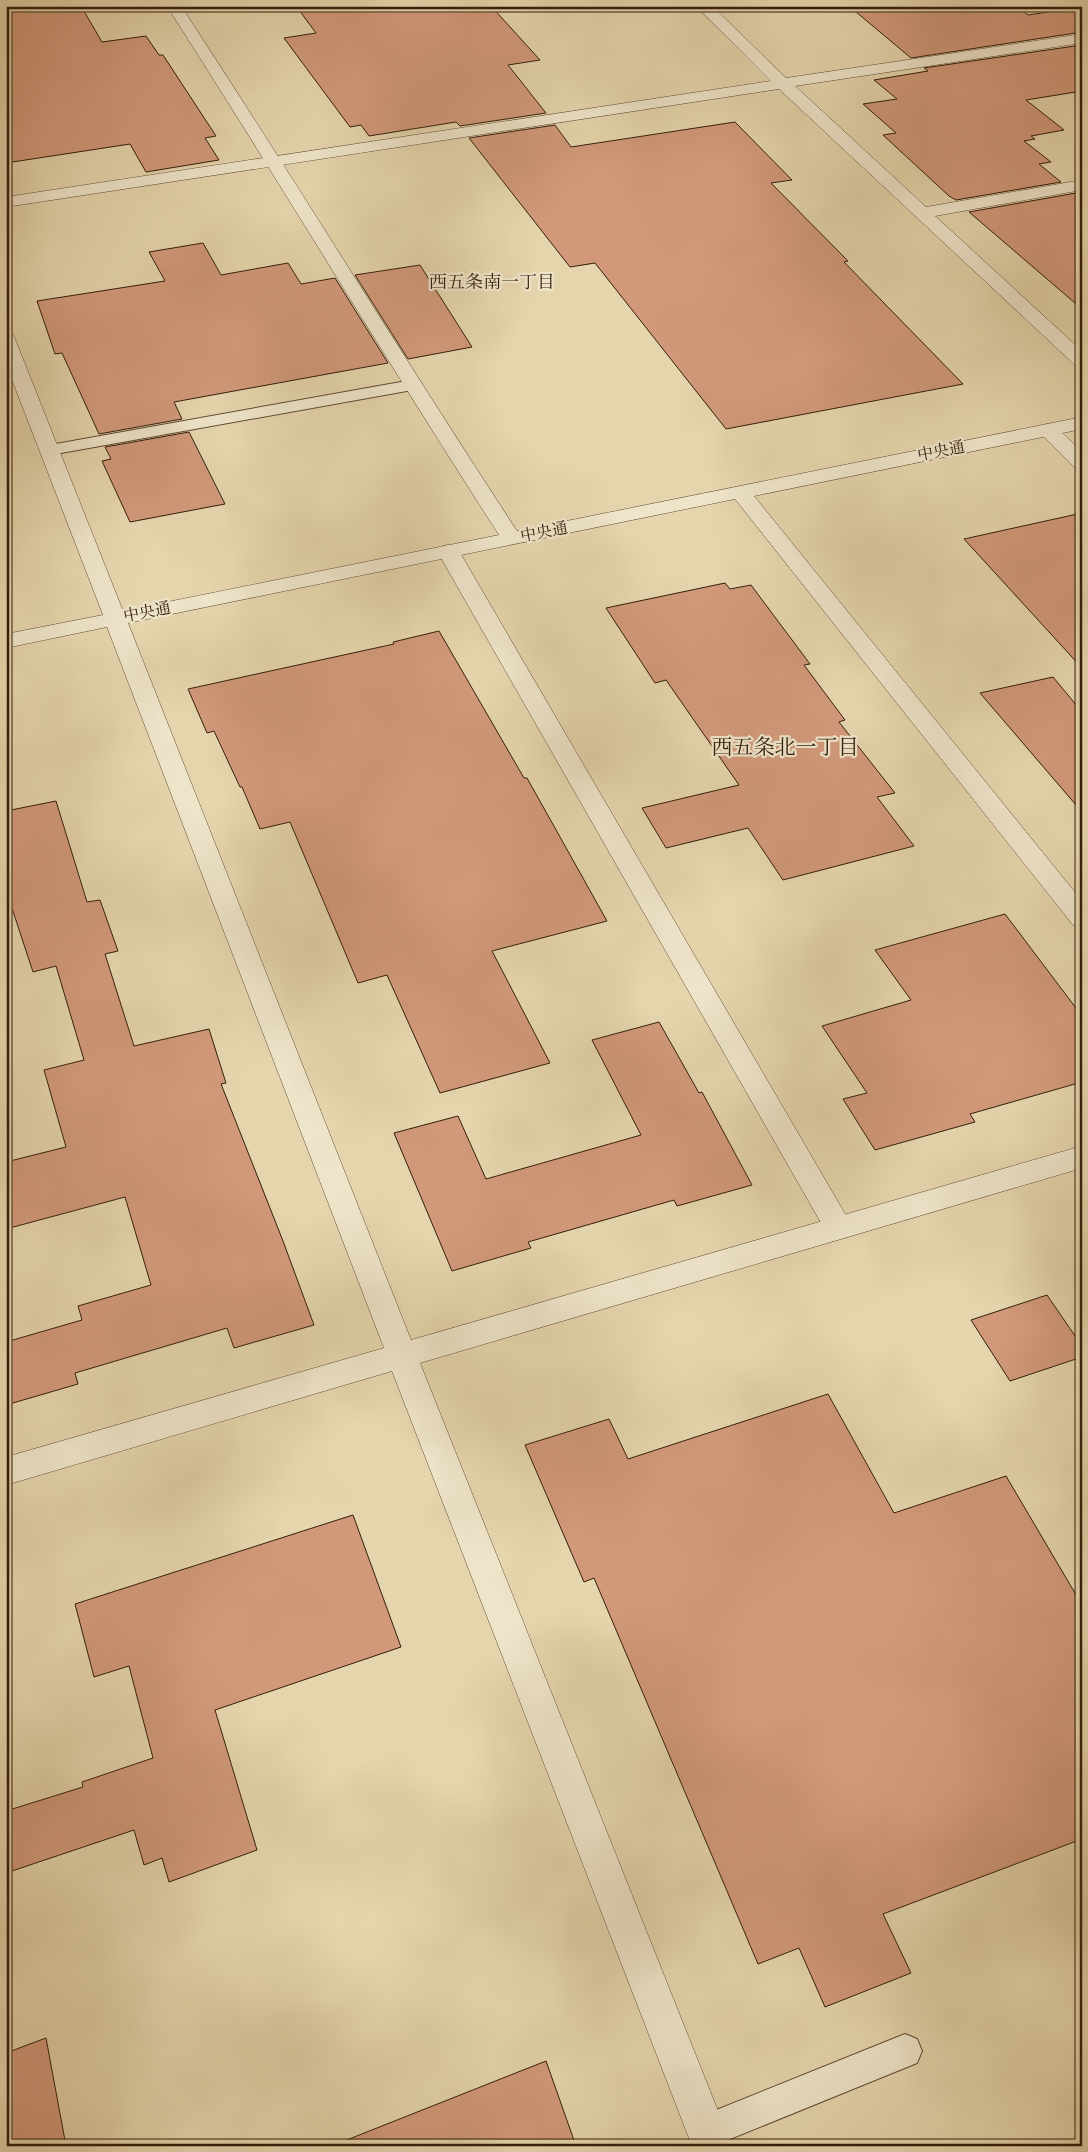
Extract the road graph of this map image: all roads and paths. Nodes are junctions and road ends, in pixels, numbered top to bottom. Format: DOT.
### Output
graph roads {
  1 [pos="174,6"];
  2 [pos="703,6"];
  3 [pos="1082,38"];
  4 [pos="783,84"];
  5 [pos="275,162"];
  6 [pos="1082,185"];
  7 [pos="6,202"];
  8 [pos="923,213"];
  9 [pos="6,339"];
  10 [pos="1082,361"];
  11 [pos="412,385"];
  12 [pos="1082,423"];
  13 [pos="1048,430"];
  14 [pos="50,450"];
  15 [pos="1082,464"];
  16 [pos="740,492"];
  17 [pos="511,538"];
  18 [pos="448,551"];
  19 [pos="116,618"];
  20 [pos="6,641"];
  21 [pos="1082,919"];
  22 [pos="1082,1157"];
  23 [pos="838,1227"];
  24 [pos="401,1356"];
  25 [pos="6,1471"];
  26 [pos="905,2051"];
  27 [pos="709,2139"];
  1 -- 5 [label="street"];
  2 -- 4 [label="street"];
  3 -- 4 [label="street"];
  4 -- 5 [label="street"];
  4 -- 8 [label="street"];
  5 -- 7 [label="street"];
  5 -- 11 [label="street"];
  6 -- 8 [label="street"];
  8 -- 10 [label="street"];
  9 -- 14 [label="street"];
  11 -- 14 [label="lane"];
  11 -- 17 [label="street"];
  12 -- 13 [label="street, 中央通"];
  13 -- 15 [label="street"];
  13 -- 16 [label="street, 中央通"];
  14 -- 19 [label="street"];
  16 -- 17 [label="street, 中央通"];
  16 -- 21 [label="street"];
  17 -- 18 [label="street, 中央通"];
  18 -- 19 [label="street, 中央通"];
  18 -- 23 [label="street"];
  19 -- 20 [label="street, 中央通"];
  19 -- 24 [label="street"];
  22 -- 23 [label="street"];
  23 -- 24 [label="street"];
  24 -- 25 [label="street"];
  24 -- 27 [label="street"];
  26 -- 27 [label="lane"];
}
